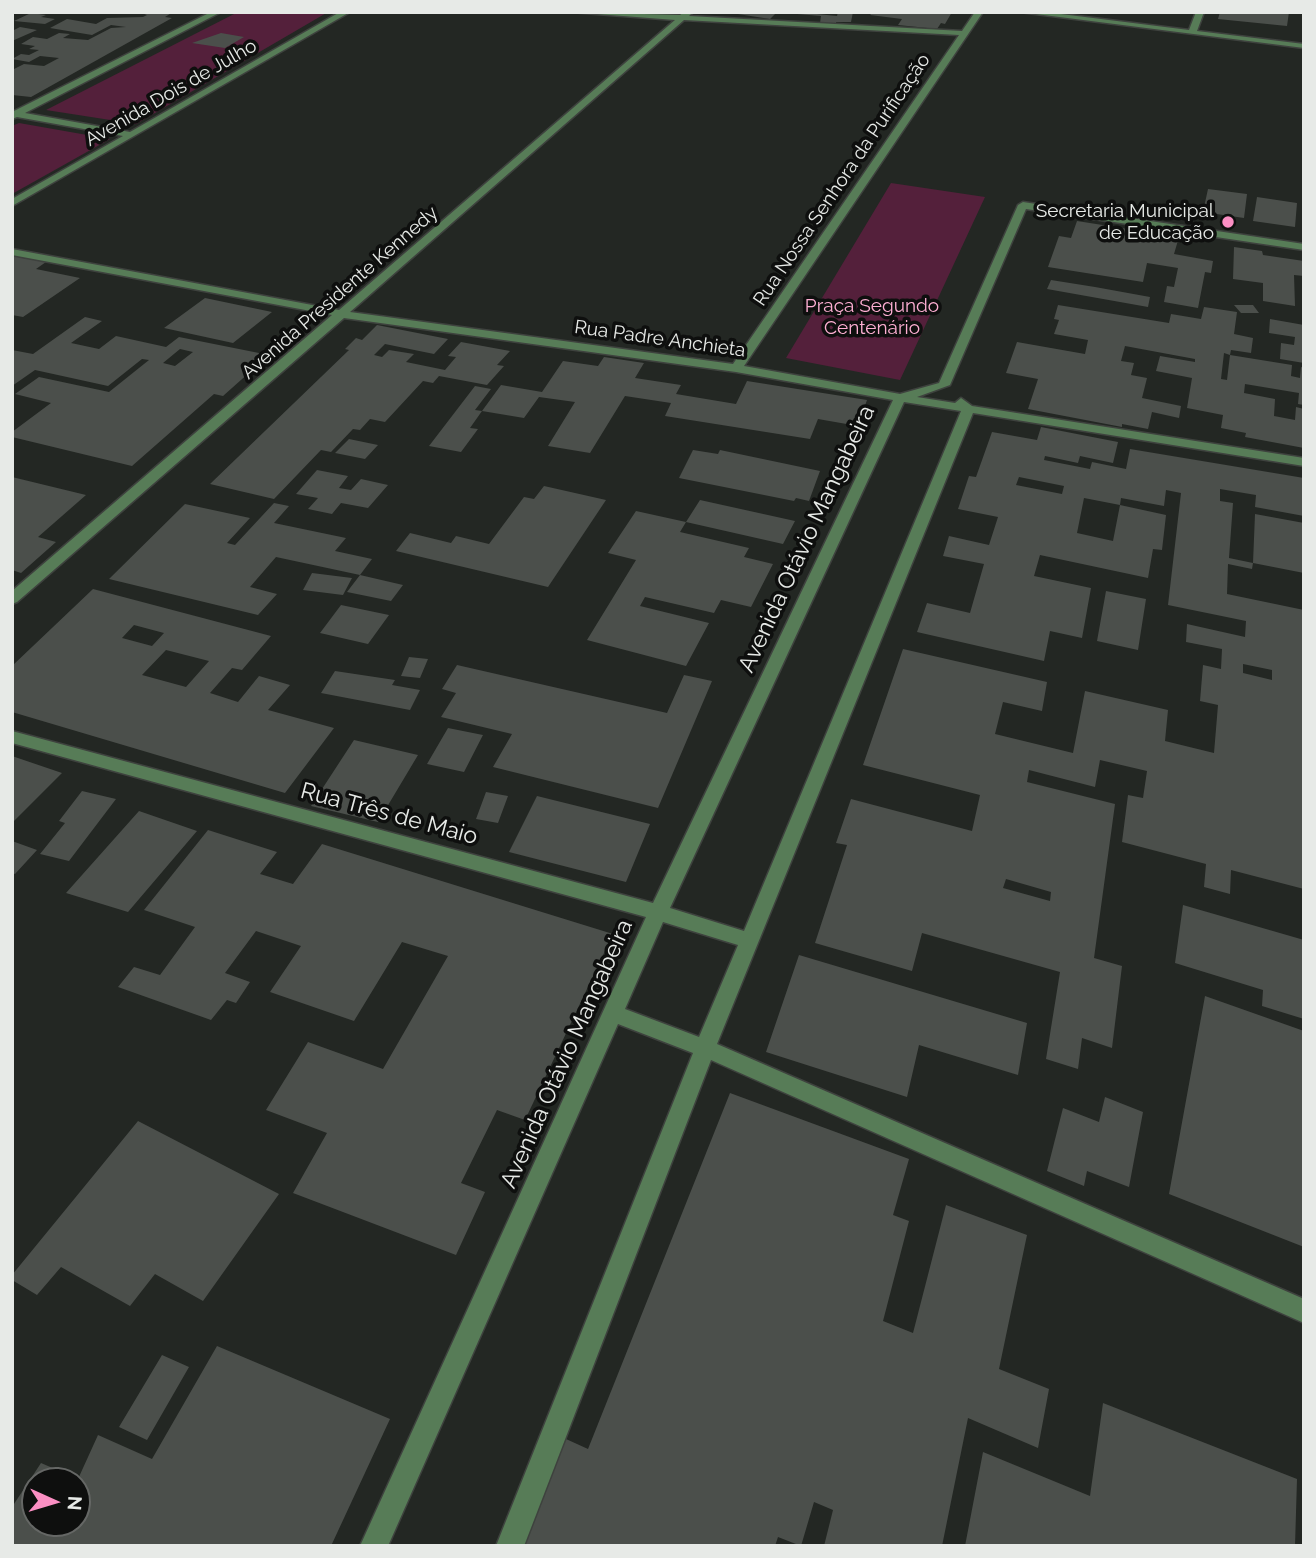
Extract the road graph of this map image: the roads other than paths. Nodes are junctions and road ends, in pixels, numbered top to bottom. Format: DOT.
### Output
graph roads {
  1 [pos="217,12"];
  2 [pos="346,12"];
  3 [pos="575,12"];
  4 [pos="979,12"];
  5 [pos="1024,12"];
  6 [pos="1108,12"];
  7 [pos="1200,12"];
  8 [pos="686,15"];
  9 [pos="1196,23"];
  10 [pos="963,33"];
  11 [pos="1192,33"];
  12 [pos="1304,36"];
  13 [pos="1304,46"];
  14 [pos="14,115"];
  15 [pos="133,135"];
  16 [pos="12,203"];
  17 [pos="1304,247"];
  18 [pos="12,252"];
  19 [pos="343,314"];
  20 [pos="736,368"];
  21 [pos="944,385"];
  22 [pos="900,398"];
  23 [pos="968,409"];
  24 [pos="1304,462"];
  25 [pos="12,599"];
  26 [pos="12,737"];
  27 [pos="658,912"];
  28 [pos="751,941"];
  29 [pos="612,1013"];
  30 [pos="705,1048"];
  31 [pos="1304,1311"];
  32 [pos="374,1546"];
  33 [pos="510,1546"];
  1 -- 14 [label="street"];
  2 -- 15 [label="street, Avenida Dois de Julho"];
  3 -- 8 [label="street"];
  4 -- 10 [label="street, Rua Nossa Senhora da Purificação"];
  5 -- 11 [label="street"];
  6 -- 9 [label="street"];
  7 -- 9 [label="street"];
  8 -- 10 [label="street"];
  8 -- 19 [label="street, Avenida Presidente Kennedy"];
  9 -- 11 [label="street"];
  9 -- 12 [label="street"];
  10 -- 20 [label="street, Rua Nossa Senhora da Purificação"];
  11 -- 13 [label="street"];
  14 -- 15 [label="street"];
  15 -- 16 [label="street, Avenida Dois de Julho"];
  17 -- 21 [label="street"];
  18 -- 19 [label="street, Rua Padre Anchieta"];
  19 -- 20 [label="street, Rua Padre Anchieta"];
  19 -- 25 [label="street, Avenida Presidente Kennedy"];
  20 -- 22 [label="street, Rua Padre Anchieta"];
  21 -- 22 [label="street, Avenida Otávio Mangabeira"];
  21 -- 23 [label="street"];
  22 -- 23 [label="street, Rua Padre Anchieta"];
  22 -- 27 [label="street, Avenida Otávio Mangabeira"];
  23 -- 24 [label="street, Rua Padre Anchieta"];
  23 -- 28 [label="street"];
  26 -- 27 [label="street, Rua Três de Maio"];
  27 -- 28 [label="street, Rua Três de Maio"];
  27 -- 29 [label="street, Avenida Otávio Mangabeira"];
  28 -- 30 [label="street"];
  29 -- 30 [label="street"];
  29 -- 32 [label="street, Avenida Otávio Mangabeira"];
  30 -- 31 [label="street"];
  30 -- 33 [label="street"];
}
